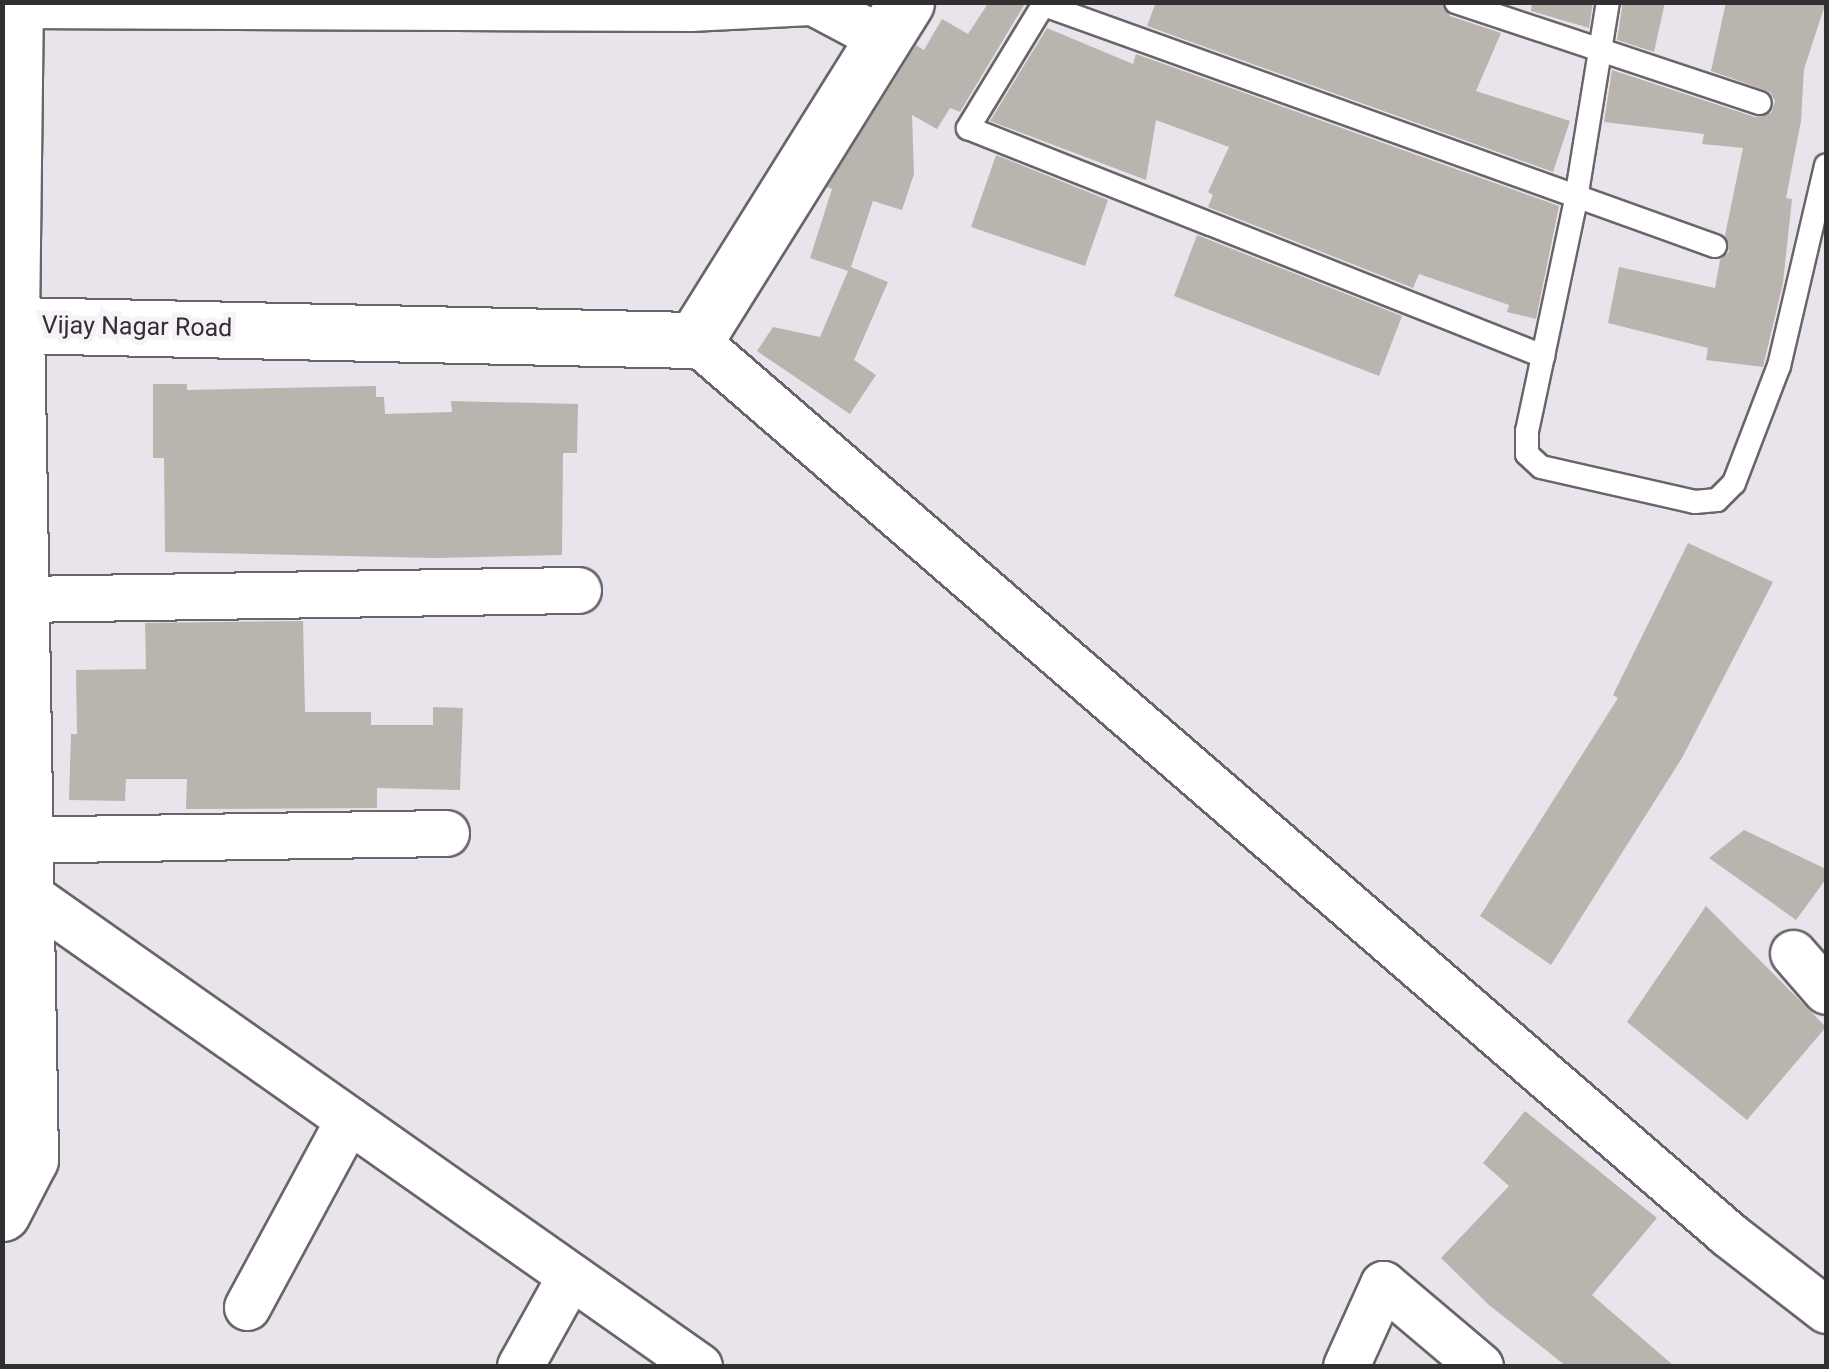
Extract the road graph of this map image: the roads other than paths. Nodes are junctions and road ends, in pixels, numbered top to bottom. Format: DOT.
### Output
graph roads {
  1 [pos="812,2"];
  2 [pos="1456,2"];
  3 [pos="1608,2"];
  4 [pos="314,4"];
  5 [pos="1044,4"];
  6 [pos="895,21"];
  7 [pos="1600,52"];
  8 [pos="1760,103"];
  9 [pos="1826,164"];
  10 [pos="1576,198"];
  11 [pos="1715,246"];
  12 [pos="9,325"];
  13 [pos="694,340"];
  14 [pos="1543,356"];
  15 [pos="578,590"];
  16 [pos="21,599"];
  17 [pos="446,833"];
  18 [pos="18,857"];
  19 [pos="1794,953"];
  20 [pos="1826,991"];
  21 [pos="348,1120"];
  22 [pos="2,1212"];
  23 [pos="570,1276"];
  24 [pos="247,1307"];
  25 [pos="1826,1310"];
  26 [pos="520,1366"];
  27 [pos="698,1366"];
  28 [pos="1346,1366"];
  29 [pos="1480,1366"];
  1 -- 4 [label="street"];
  1 -- 6 [label="street"];
  2 -- 7 [label="lane"];
  3 -- 7 [label="lane"];
  4 -- 12 [label="street"];
  5 -- 10 [label="lane"];
  5 -- 14 [label="lane"];
  6 -- 13 [label="street"];
  7 -- 8 [label="lane"];
  7 -- 10 [label="lane"];
  9 -- 14 [label="lane"];
  10 -- 11 [label="lane"];
  10 -- 14 [label="lane"];
  12 -- 13 [label="street, Vijay Nagar Road"];
  12 -- 16 [label="street, Vijay Nagar Road"];
  13 -- 25 [label="street"];
  15 -- 16 [label="street"];
  16 -- 18 [label="street, Vijay Nagar Road"];
  17 -- 18 [label="street"];
  18 -- 21 [label="street"];
  18 -- 22 [label="street, Vijay Nagar Road"];
  19 -- 20 [label="street"];
  21 -- 23 [label="street"];
  21 -- 24 [label="street"];
  23 -- 26 [label="street"];
  23 -- 27 [label="street"];
  28 -- 29 [label="street"];
}
